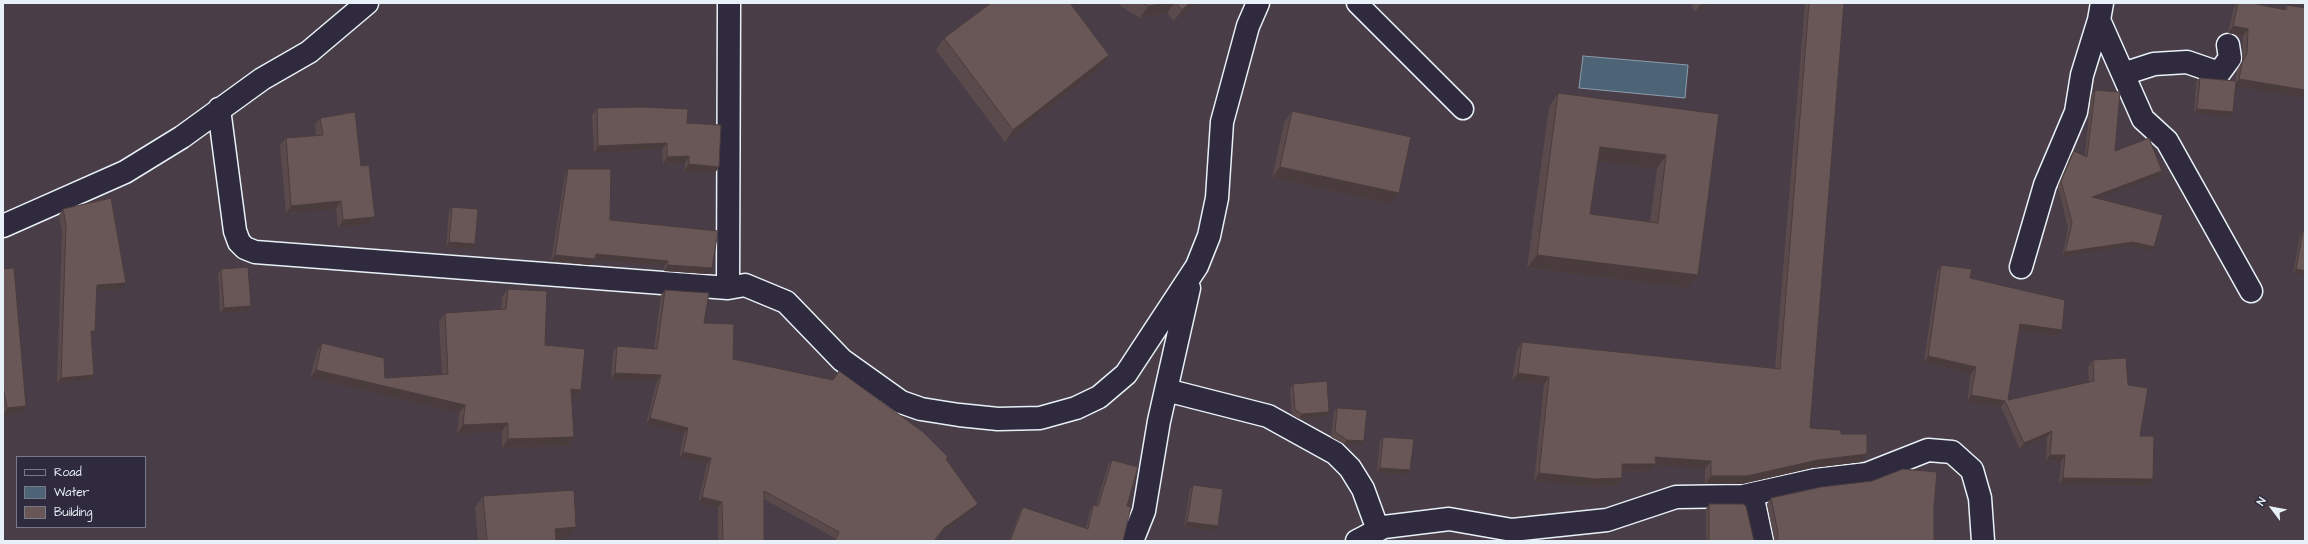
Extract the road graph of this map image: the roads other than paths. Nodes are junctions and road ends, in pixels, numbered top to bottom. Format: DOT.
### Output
graph roads {
  1 [pos="367,3"];
  2 [pos="729,3"];
  3 [pos="1258,3"];
  4 [pos="1357,3"];
  5 [pos="2100,12"];
  6 [pos="2228,45"];
  7 [pos="2123,74"];
  8 [pos="219,109"];
  9 [pos="1463,109"];
  10 [pos="3,226"];
  11 [pos="2021,267"];
  12 [pos="1193,273"];
  13 [pos="728,288"];
  14 [pos="2251,292"];
  15 [pos="1166,390"];
  16 [pos="1743,496"];
  17 [pos="1378,530"];
  18 [pos="1132,541"];
  19 [pos="1357,541"];
  20 [pos="1762,541"];
  21 [pos="1983,541"];
  1 -- 8 [label="street"];
  2 -- 13 [label="street"];
  3 -- 12 [label="street"];
  4 -- 9 [label="lane"];
  5 -- 7 [label="street"];
  5 -- 11 [label="street"];
  6 -- 7 [label="street"];
  7 -- 14 [label="street"];
  8 -- 10 [label="street"];
  8 -- 13 [label="street"];
  12 -- 13 [label="street"];
  12 -- 15 [label="street"];
  15 -- 17 [label="street"];
  15 -- 18 [label="street"];
  16 -- 17 [label="street"];
  16 -- 20 [label="street"];
  16 -- 21 [label="street"];
  17 -- 19 [label="street"];
}
